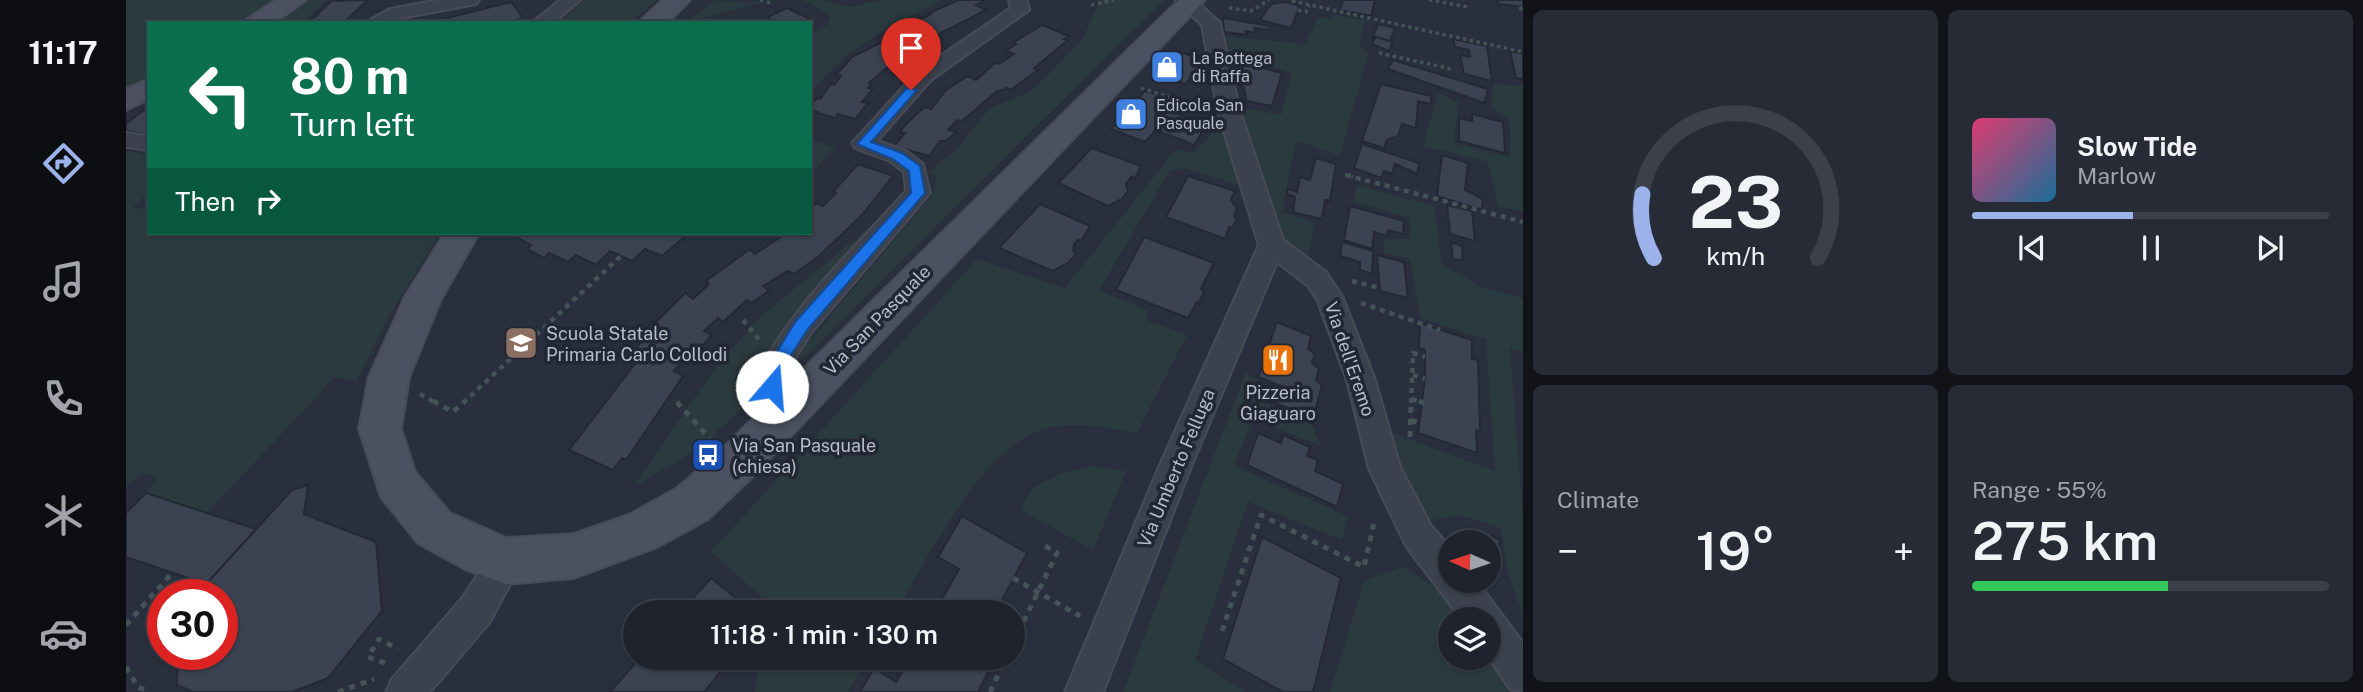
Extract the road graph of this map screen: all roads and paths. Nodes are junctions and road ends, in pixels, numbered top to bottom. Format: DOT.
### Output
graph roads {
  1 [pos="294,0"];
  2 [pos="470,0"];
  3 [pos="571,0"];
  4 [pos="678,0"];
  5 [pos="760,0"];
  6 [pos="1018,0"];
  7 [pos="1114,0"];
  8 [pos="1269,0"];
  9 [pos="1291,0"];
  10 [pos="1429,0"];
  11 [pos="1196,2"];
  12 [pos="771,3"];
  13 [pos="1091,5"];
  14 [pos="1309,5"];
  15 [pos="1468,7"];
  16 [pos="1520,7"];
  17 [pos="1298,10"];
  18 [pos="1523,13"];
  19 [pos="258,21"];
  20 [pos="378,21"];
  21 [pos="544,21"];
  22 [pos="652,21"];
  23 [pos="1523,52"];
  24 [pos="1379,53"];
  25 [pos="1452,69"];
  26 [pos="1132,84"];
  27 [pos="1204,110"];
  28 [pos="1212,115"];
  29 [pos="1198,133"];
  30 [pos="126,140"];
  31 [pos="147,143"];
  32 [pos="1345,175"];
  33 [pos="1381,178"];
  34 [pos="1379,185"];
  35 [pos="1523,222"];
  36 [pos="461,235"];
  37 [pos="1272,246"];
  38 [pos="621,256"];
  39 [pos="1329,296"];
  40 [pos="1440,330"];
  41 [pos="1424,357"];
  42 [pos="1413,376"];
  43 [pos="1425,379"];
  44 [pos="411,390"];
  45 [pos="1412,399"];
  46 [pos="677,402"];
  47 [pos="1424,403"];
  48 [pos="793,406"];
  49 [pos="1411,420"];
  50 [pos="1418,423"];
  51 [pos="1410,443"];
  52 [pos="718,448"];
  53 [pos="1404,511"];
  54 [pos="1040,543"];
  55 [pos="1438,558"];
  56 [pos="506,561"];
  57 [pos="172,573"];
  58 [pos="1013,578"];
  59 [pos="1038,592"];
  60 [pos="1464,593"];
  61 [pos="1475,607"];
  62 [pos="1084,618"];
  63 [pos="1025,619"];
  64 [pos="126,625"];
  65 [pos="1222,631"];
  66 [pos="1501,643"];
  67 [pos="402,651"];
  68 [pos="126,667"];
  69 [pos="1000,670"];
  70 [pos="1523,676"];
  71 [pos="392,680"];
  72 [pos="150,692"];
  73 [pos="338,692"];
  74 [pos="990,692"];
  75 [pos="1084,692"];
  1 -- 19 [label="street"];
  2 -- 20 [label="street"];
  3 -- 21 [label="street"];
  4 -- 22 [label="street"];
  5 -- 12 [label="path"];
  6 -- 48 [label="street"];
  7 -- 13 [label="path"];
  8 -- 11 [label="path"];
  9 -- 14 [label="path"];
  10 -- 15 [label="path"];
  11 -- 37 [label="street"];
  11 -- 48 [label="street, Via San Pasquale"];
  14 -- 17 [label="path"];
  14 -- 23 [label="path"];
  16 -- 18 [label="path"];
  24 -- 25 [label="path"];
  26 -- 27 [label="path"];
  28 -- 29 [label="path"];
  30 -- 31 [label="street"];
  32 -- 34 [label="path"];
  33 -- 34 [label="path"];
  34 -- 35 [label="path"];
  36 -- 56 [label="street, Via San Pasquale"];
  37 -- 39 [label="street, Via dell'Eremo"];
  37 -- 75 [label="street, Via Umberto Felluga"];
  38 -- 44 [label="path"];
  39 -- 40 [label="path"];
  39 -- 53 [label="street, Via dell'Eremo"];
  41 -- 42 [label="path"];
  42 -- 43 [label="path"];
  42 -- 45 [label="path"];
  45 -- 47 [label="path"];
  45 -- 49 [label="path"];
  46 -- 52 [label="path"];
  48 -- 56 [label="street, Via San Pasquale"];
  49 -- 50 [label="path"];
  49 -- 51 [label="path"];
  53 -- 55 [label="street, Via dell'Eremo"];
  53 -- 65 [label="path"];
  54 -- 59 [label="path"];
  56 -- 71 [label="street"];
  57 -- 64 [label="path"];
  58 -- 59 [label="path"];
  59 -- 62 [label="path"];
  59 -- 63 [label="path"];
  60 -- 61 [label="street"];
  66 -- 70 [label="street"];
  67 -- 71 [label="path"];
  68 -- 72 [label="path"];
  69 -- 74 [label="path"];
  71 -- 73 [label="path"];
}
